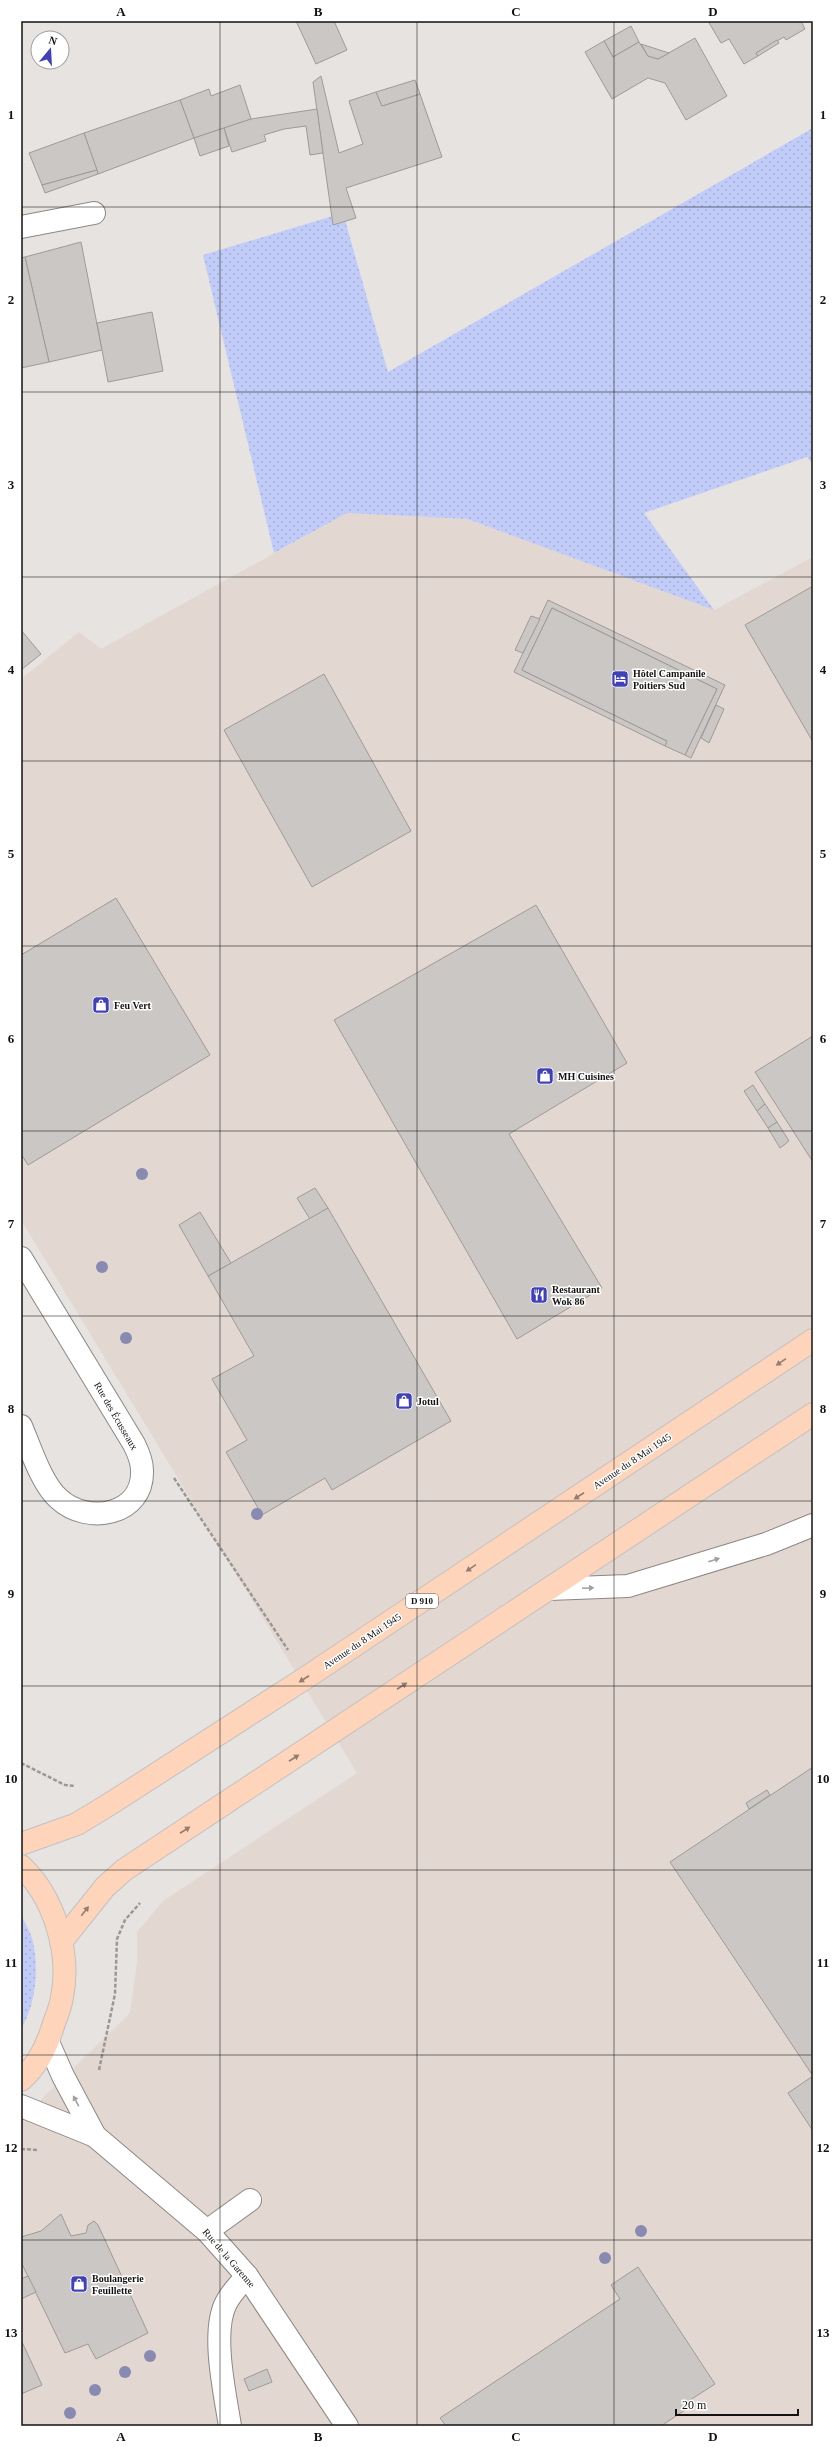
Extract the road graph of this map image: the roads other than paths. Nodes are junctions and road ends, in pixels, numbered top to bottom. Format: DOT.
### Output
graph roads {
  1 [pos="94,213"];
  2 [pos="21,227"];
  3 [pos="21,1258"];
  4 [pos="813,1340"];
  5 [pos="813,1414"];
  6 [pos="21,1426"];
  7 [pos="813,1525"];
  8 [pos="549,1589"];
  9 [pos="21,1844"];
  10 [pos="21,1866"];
  11 [pos="61,1942"];
  12 [pos="48,2042"];
  13 [pos="21,2080"];
  14 [pos="21,2106"];
  15 [pos="95,2136"];
  16 [pos="250,2200"];
  17 [pos="207,2231"];
  18 [pos="247,2276"];
  19 [pos="230,2426"];
  20 [pos="347,2426"];
  1 -- 2 [label="street"];
  3 -- 6 [label="street, Rue des Écusseaux"];
  4 -- 9 [label="main road, Avenue du 8 Mai 1945 / D 910, one-way"];
  5 -- 8 [label="main road"];
  8 -- 7 [label="street, one-way"];
  11 -- 8 [label="main road, one-way"];
  10 -- 11 [label="main road"];
  11 -- 12 [label="main road"];
  12 -- 13 [label="main road"];
  15 -- 12 [label="street, Rue de la Garenne, one-way"];
  14 -- 15 [label="street, Rue de la Garenne"];
  15 -- 17 [label="street, Rue de la Garenne"];
  16 -- 17 [label="street"];
  17 -- 18 [label="street, Rue de la Garenne"];
  18 -- 19 [label="street"];
  18 -- 20 [label="street, Rue de la Garenne"];
}
